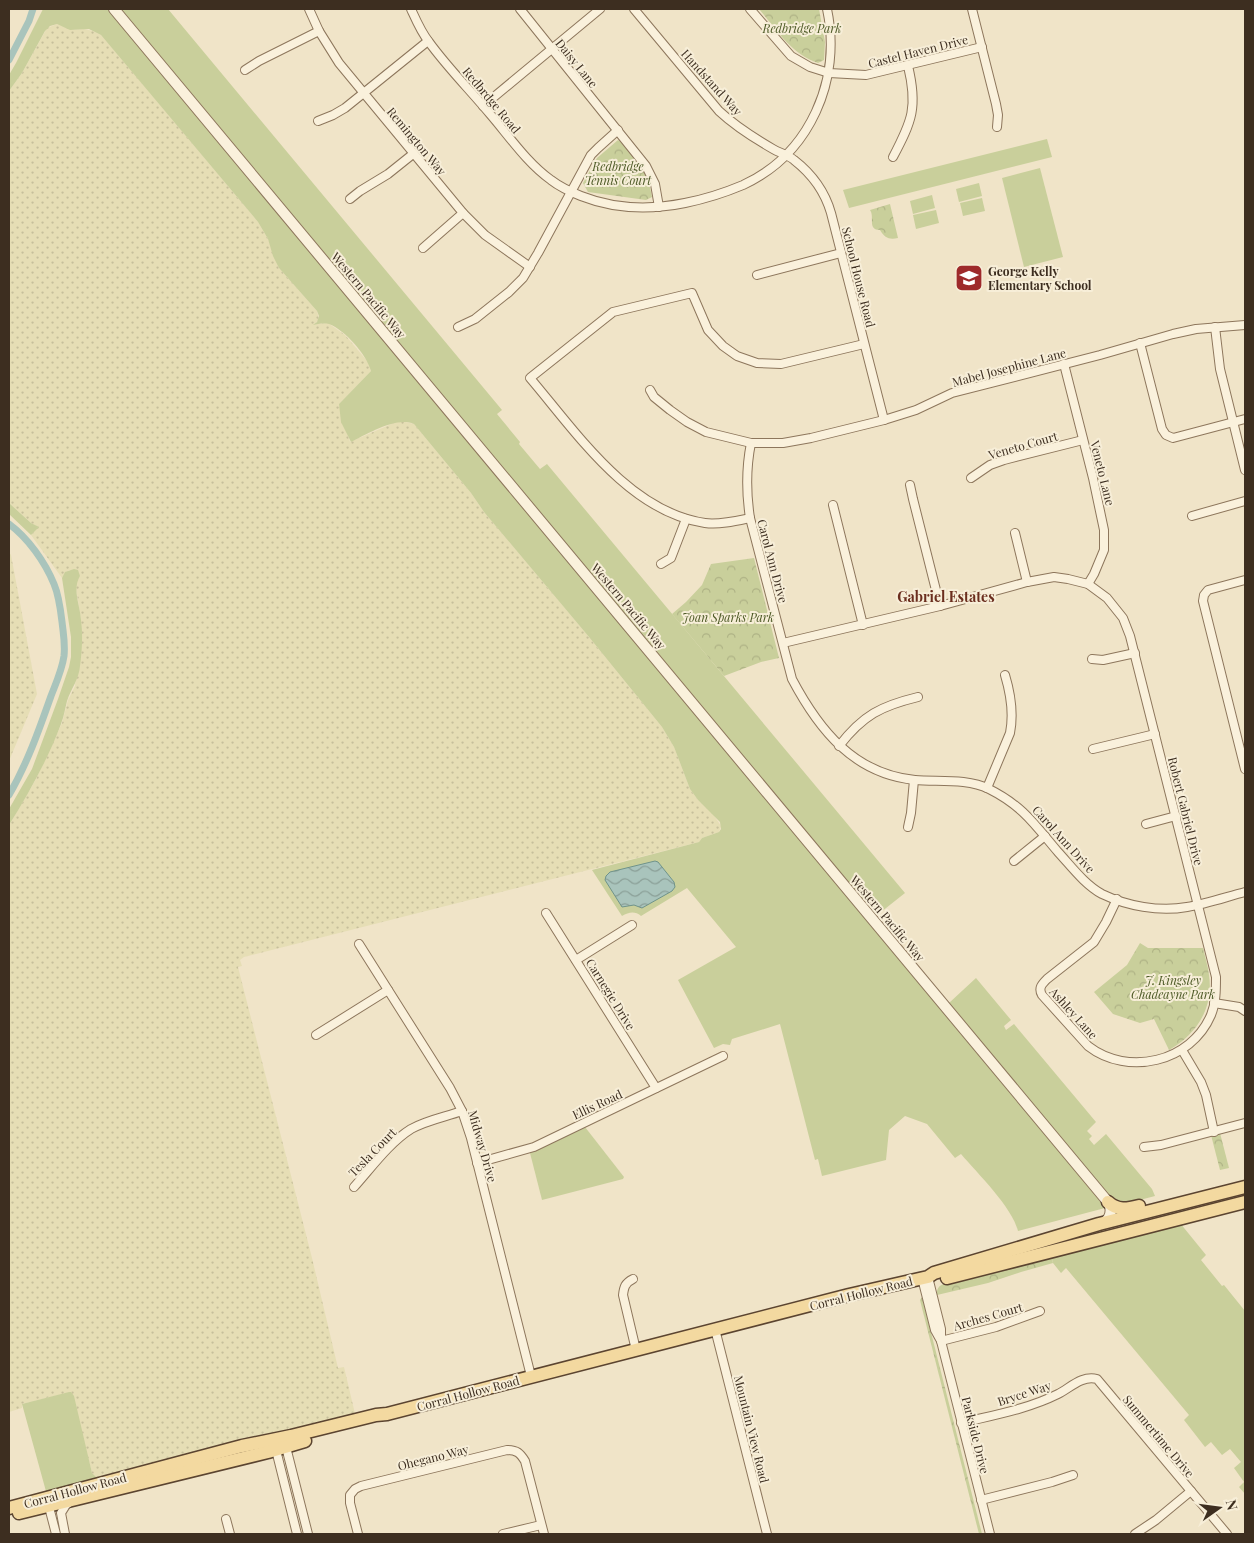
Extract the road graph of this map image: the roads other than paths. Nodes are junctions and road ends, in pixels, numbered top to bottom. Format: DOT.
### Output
graph roads {
  1 [pos="114,9"];
  2 [pos="310,9"];
  3 [pos="411,9"];
  4 [pos="520,9"];
  5 [pos="600,9"];
  6 [pos="634,9"];
  7 [pos="750,9"];
  8 [pos="827,9"];
  9 [pos="972,9"];
  10 [pos="319,31"];
  11 [pos="428,41"];
  12 [pos="982,47"];
  13 [pos="552,49"];
  14 [pos="908,66"];
  15 [pos="245,70"];
  16 [pos="828,73"];
  17 [pos="364,94"];
  18 [pos="484,106"];
  19 [pos="318,120"];
  20 [pos="997,127"];
  21 [pos="618,130"];
  22 [pos="413,154"];
  23 [pos="786,155"];
  24 [pos="893,157"];
  25 [pos="571,192"];
  26 [pos="350,199"];
  27 [pos="659,207"];
  28 [pos="463,213"];
  29 [pos="423,248"];
  30 [pos="842,253"];
  31 [pos="530,267"];
  32 [pos="757,275"];
  33 [pos="1245,325"];
  34 [pos="458,327"];
  35 [pos="1216,327"];
  36 [pos="1140,343"];
  37 [pos="864,344"];
  38 [pos="1064,364"];
  39 [pos="650,390"];
  40 [pos="884,420"];
  41 [pos="1245,420"];
  42 [pos="1233,423"];
  43 [pos="1083,440"];
  44 [pos="751,443"];
  45 [pos="1245,470"];
  46 [pos="972,478"];
  47 [pos="910,485"];
  48 [pos="1245,501"];
  49 [pos="833,505"];
  50 [pos="1192,516"];
  51 [pos="750,518"];
  52 [pos="686,519"];
  53 [pos="1015,534"];
  54 [pos="661,564"];
  55 [pos="1245,580"];
  56 [pos="1027,582"];
  57 [pos="1088,584"];
  58 [pos="940,606"];
  59 [pos="863,625"];
  60 [pos="783,643"];
  61 [pos="1135,653"];
  62 [pos="1092,659"];
  63 [pos="1005,675"];
  64 [pos="918,696"];
  65 [pos="1155,734"];
  66 [pos="840,746"];
  67 [pos="1093,749"];
  68 [pos="1245,769"];
  69 [pos="914,780"];
  70 [pos="987,788"];
  71 [pos="1176,816"];
  72 [pos="1146,824"];
  73 [pos="908,826"];
  74 [pos="1045,836"];
  75 [pos="1014,861"];
  76 [pos="1245,892"];
  77 [pos="1117,899"];
  78 [pos="1198,904"];
  79 [pos="546,912"];
  80 [pos="632,925"];
  81 [pos="359,944"];
  82 [pos="576,960"];
  83 [pos="388,990"];
  84 [pos="1214,1003"];
  85 [pos="1245,1011"];
  86 [pos="316,1035"];
  87 [pos="1182,1050"];
  88 [pos="723,1056"];
  89 [pos="656,1088"];
  90 [pos="462,1111"];
  91 [pos="1245,1124"];
  92 [pos="1214,1132"];
  93 [pos="1144,1147"];
  94 [pos="477,1163"];
  95 [pos="1245,1179"];
  96 [pos="354,1187"];
  97 [pos="1245,1187"];
  98 [pos="1108,1202"];
  99 [pos="1245,1202"];
  100 [pos="1104,1223"];
  101 [pos="1080,1230"];
  102 [pos="1084,1244"];
  103 [pos="925,1277"];
  104 [pos="632,1278"];
  105 [pos="1040,1311"];
  106 [pos="715,1329"];
  107 [pos="941,1341"];
  108 [pos="636,1350"];
  109 [pos="531,1376"];
  110 [pos="1092,1378"];
  111 [pos="961,1423"];
  112 [pos="280,1445"];
  113 [pos="141,1473"];
  114 [pos="1073,1475"];
  115 [pos="1191,1491"];
  116 [pos="981,1500"];
  117 [pos="72,1501"];
  118 [pos="49,1507"];
  119 [pos="9,1508"];
  120 [pos="9,1516"];
  121 [pos="226,1518"];
  122 [pos="541,1525"];
  123 [pos="56,1534"];
  124 [pos="65,1534"];
  125 [pos="230,1534"];
  126 [pos="297,1534"];
  127 [pos="308,1534"];
  128 [pos="358,1534"];
  129 [pos="503,1534"];
  130 [pos="544,1534"];
  131 [pos="767,1534"];
  132 [pos="990,1534"];
  133 [pos="1135,1534"];
  134 [pos="1226,1534"];
  1 -- 98 [label="street, Western Pacific Way"];
  2 -- 10 [label="street, Remington Way"];
  3 -- 11 [label="street, Redbrdge Road"];
  4 -- 13 [label="street, Daisy Lane"];
  5 -- 13 [label="street"];
  6 -- 23 [label="street, Handstand Way"];
  7 -- 16 [label="street, Castel Haven Drive"];
  8 -- 16 [label="street, Redbrdge Road"];
  9 -- 12 [label="street"];
  10 -- 15 [label="street"];
  10 -- 17 [label="street, Remington Way"];
  11 -- 17 [label="street"];
  11 -- 18 [label="street, Redbrdge Road"];
  12 -- 14 [label="street, Castel Haven Drive"];
  12 -- 20 [label="street"];
  13 -- 18 [label="street"];
  13 -- 21 [label="street, Daisy Lane"];
  14 -- 16 [label="street, Castel Haven Drive"];
  14 -- 24 [label="street"];
  16 -- 23 [label="street, Redbrdge Road"];
  17 -- 19 [label="street"];
  17 -- 22 [label="street, Remington Way"];
  18 -- 25 [label="street, Redbrdge Road"];
  21 -- 25 [label="street"];
  21 -- 27 [label="street, Daisy Lane"];
  22 -- 26 [label="street"];
  22 -- 28 [label="street, Remington Way"];
  23 -- 27 [label="street, Redbrdge Road"];
  23 -- 30 [label="street, School House Road"];
  25 -- 27 [label="street, Redbrdge Road"];
  25 -- 31 [label="street"];
  28 -- 29 [label="street"];
  28 -- 31 [label="street, Remington Way"];
  30 -- 32 [label="street"];
  30 -- 37 [label="street, School House Road"];
  31 -- 34 [label="street"];
  33 -- 35 [label="street, Mabel Josephine Lane"];
  35 -- 36 [label="street, Mabel Josephine Lane"];
  35 -- 42 [label="street"];
  36 -- 38 [label="street, Mabel Josephine Lane"];
  36 -- 42 [label="street"];
  37 -- 40 [label="street, School House Road"];
  37 -- 52 [label="street"];
  38 -- 40 [label="street, Mabel Josephine Lane"];
  38 -- 43 [label="street, Veneto Lane"];
  39 -- 44 [label="street, Mabel Josephine Lane"];
  40 -- 44 [label="street, Mabel Josephine Lane"];
  41 -- 42 [label="street"];
  42 -- 45 [label="street"];
  43 -- 46 [label="street, Veneto Court"];
  43 -- 57 [label="street, Veneto Lane"];
  44 -- 51 [label="street, Carol Ann Drive"];
  47 -- 58 [label="street"];
  48 -- 50 [label="street"];
  49 -- 59 [label="street"];
  51 -- 52 [label="street"];
  51 -- 60 [label="street, Carol Ann Drive"];
  52 -- 54 [label="street"];
  53 -- 56 [label="street"];
  55 -- 68 [label="street"];
  56 -- 57 [label="street"];
  56 -- 58 [label="street"];
  57 -- 61 [label="street, Robert Gabriel Drive"];
  58 -- 59 [label="street"];
  59 -- 60 [label="street"];
  60 -- 66 [label="street, Carol Ann Drive"];
  61 -- 62 [label="street"];
  61 -- 65 [label="street, Robert Gabriel Drive"];
  63 -- 70 [label="street"];
  64 -- 66 [label="street"];
  65 -- 67 [label="street"];
  65 -- 71 [label="street, Robert Gabriel Drive"];
  66 -- 69 [label="street, Carol Ann Drive"];
  69 -- 70 [label="street, Carol Ann Drive"];
  69 -- 73 [label="street"];
  70 -- 74 [label="street, Carol Ann Drive"];
  71 -- 72 [label="street"];
  71 -- 78 [label="street, Robert Gabriel Drive"];
  74 -- 75 [label="street"];
  74 -- 77 [label="street, Carol Ann Drive"];
  76 -- 78 [label="street, Carol Ann Drive"];
  77 -- 78 [label="street, Carol Ann Drive"];
  77 -- 87 [label="street, Ashley Lane"];
  78 -- 84 [label="street, Robert Gabriel Drive"];
  79 -- 82 [label="street, Carnegie Drive"];
  80 -- 82 [label="street"];
  81 -- 83 [label="street, Midway Drive"];
  82 -- 89 [label="street, Carnegie Drive"];
  83 -- 86 [label="street"];
  83 -- 90 [label="street, Midway Drive"];
  84 -- 85 [label="street"];
  84 -- 87 [label="street, Robert Gabriel Drive"];
  87 -- 92 [label="street"];
  88 -- 89 [label="street, Ellis Road"];
  89 -- 94 [label="street, Ellis Road"];
  90 -- 94 [label="street, Midway Drive"];
  90 -- 96 [label="street, Tesla Court"];
  91 -- 92 [label="street"];
  92 -- 93 [label="street"];
  94 -- 109 [label="street, Midway Drive"];
  95 -- 98 [label="main road"];
  97 -- 100 [label="main road, Corral Hollow Road"];
  98 -- 100 [label="street"];
  99 -- 102 [label="main road, Corral Hollow Road"];
  100 -- 101 [label="main road, Corral Hollow Road"];
  101 -- 102 [label="main road"];
  101 -- 103 [label="main road, Corral Hollow Road"];
  102 -- 103 [label="main road, Corral Hollow Road"];
  103 -- 106 [label="main road, Corral Hollow Road"];
  103 -- 107 [label="street, Parkside Drive"];
  104 -- 108 [label="street"];
  105 -- 107 [label="street, Arches Court"];
  106 -- 108 [label="main road, Corral Hollow Road"];
  106 -- 131 [label="street, Mountain View Road"];
  107 -- 111 [label="street, Parkside Drive"];
  108 -- 109 [label="main road, Corral Hollow Road"];
  109 -- 112 [label="main road, Corral Hollow Road"];
  110 -- 111 [label="street, Bryce Way"];
  110 -- 115 [label="street, Summertime Drive"];
  111 -- 116 [label="street, Parkside Drive"];
  112 -- 113 [label="main road, Corral Hollow Road"];
  112 -- 117 [label="main road"];
  112 -- 126 [label="street"];
  112 -- 127 [label="street"];
  113 -- 118 [label="street"];
  113 -- 119 [label="main road, Corral Hollow Road"];
  114 -- 116 [label="street"];
  115 -- 133 [label="street"];
  115 -- 134 [label="street, Summertime Drive"];
  116 -- 132 [label="street, Parkside Drive"];
  117 -- 118 [label="main road"];
  117 -- 124 [label="street"];
  118 -- 120 [label="main road"];
  118 -- 123 [label="street"];
  121 -- 125 [label="street"];
  122 -- 128 [label="street, Ohegano Way"];
  122 -- 129 [label="street"];
  122 -- 130 [label="street"];
}
